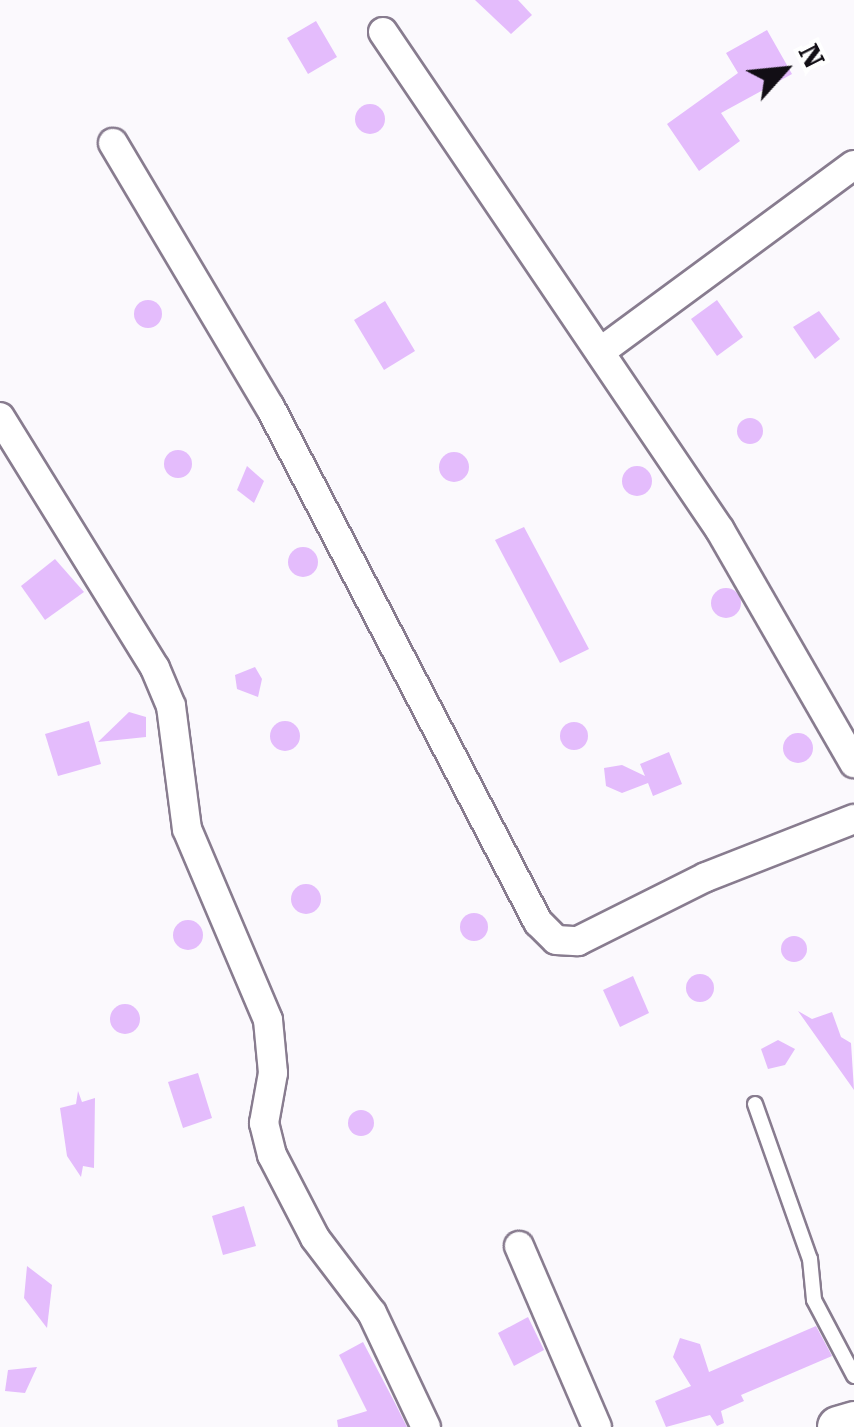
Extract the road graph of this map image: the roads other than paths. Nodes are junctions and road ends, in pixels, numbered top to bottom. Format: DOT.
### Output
graph roads {
  1 [pos="384,32"];
  2 [pos="112,142"];
  3 [pos="854,165"];
  4 [pos="600,352"];
  5 [pos="0,417"];
  6 [pos="854,763"];
  7 [pos="854,819"];
  8 [pos="755,1104"];
  9 [pos="519,1246"];
  10 [pos="854,1376"];
  11 [pos="854,1422"];
  12 [pos="426,1427"];
  13 [pos="597,1427"];
  14 [pos="838,1427"];
  1 -- 4 [label="street"];
  2 -- 7 [label="street"];
  3 -- 4 [label="street"];
  4 -- 6 [label="street"];
  5 -- 12 [label="street"];
  8 -- 10 [label="lane"];
  9 -- 13 [label="street"];
  11 -- 14 [label="main road"];
}
